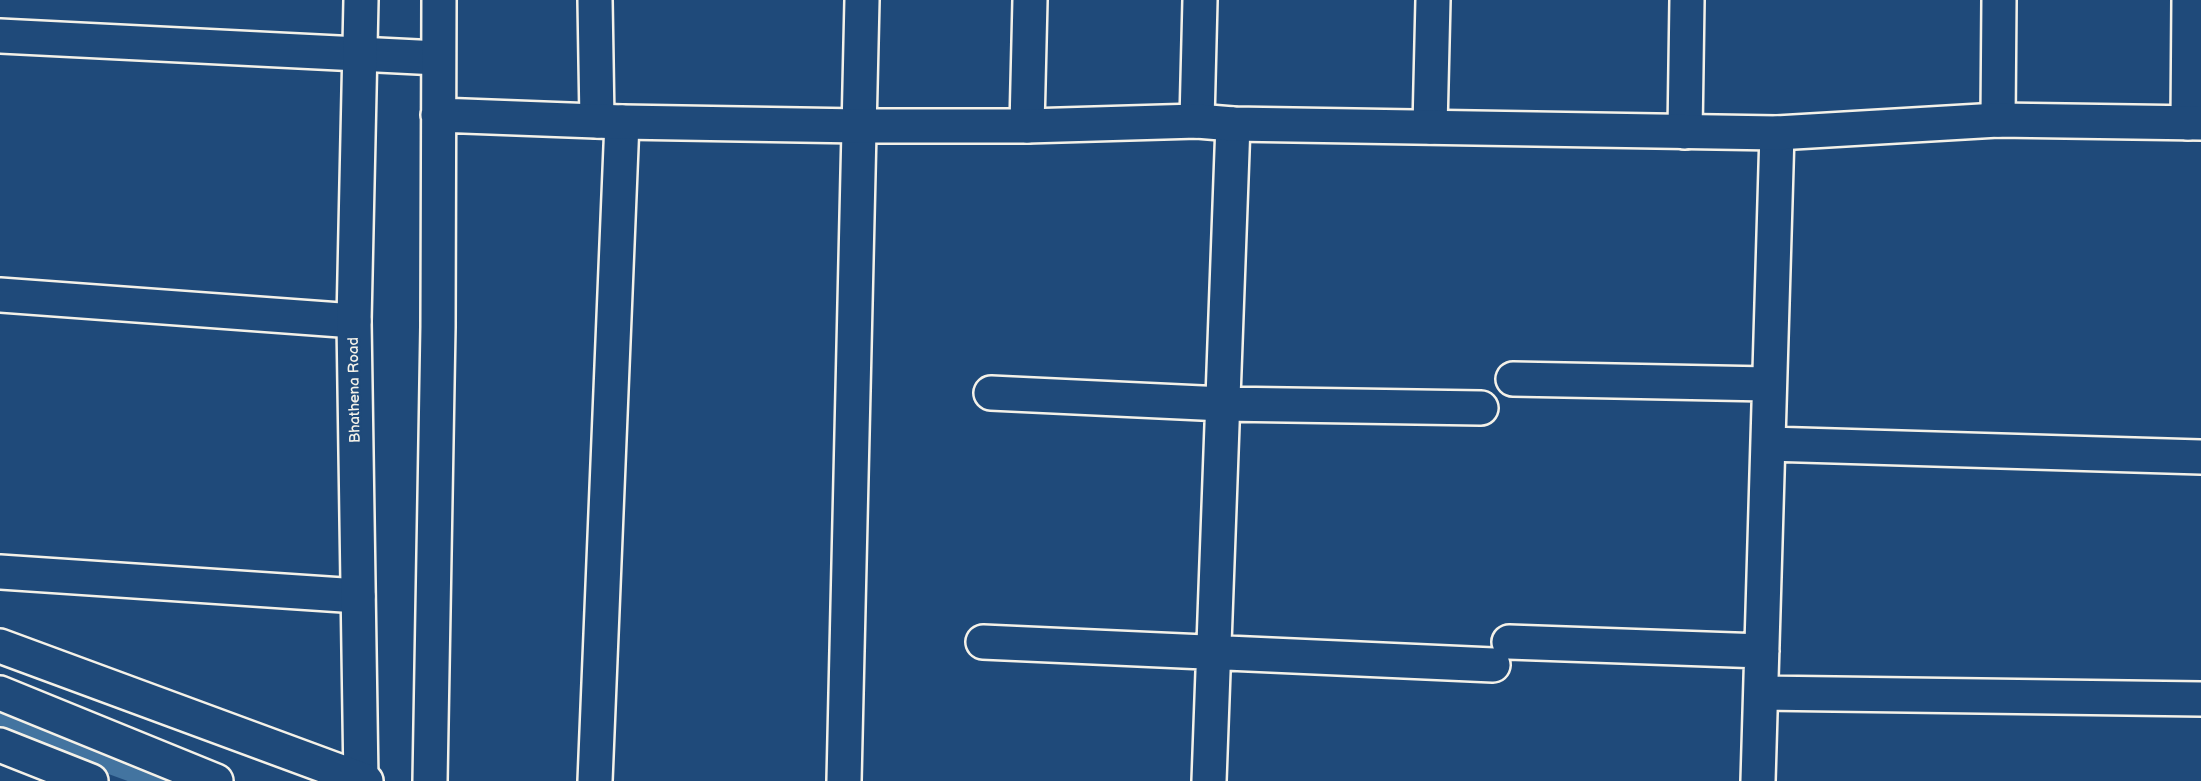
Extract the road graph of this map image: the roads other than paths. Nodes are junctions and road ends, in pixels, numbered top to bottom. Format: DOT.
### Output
graph roads {
  1 [pos="361,0"];
  2 [pos="439,0"];
  3 [pos="595,0"];
  4 [pos="862,0"];
  5 [pos="1030,0"];
  6 [pos="1200,0"];
  7 [pos="1433,0"];
  8 [pos="1687,0"];
  9 [pos="2000,0"];
  10 [pos="2189,0"];
  11 [pos="0,36"];
  12 [pos="360,54"];
  13 [pos="438,58"];
  14 [pos="438,115"];
  15 [pos="1998,120"];
  16 [pos="609,121"];
  17 [pos="1197,121"];
  18 [pos="2194,123"];
  19 [pos="1233,124"];
  20 [pos="860,126"];
  21 [pos="1027,126"];
  22 [pos="1430,127"];
  23 [pos="1685,132"];
  24 [pos="1777,133"];
  25 [pos="0,295"];
  26 [pos="354,321"];
  27 [pos="1513,379"];
  28 [pos="1768,384"];
  29 [pos="991,393"];
  30 [pos="1223,404"];
  31 [pos="1481,408"];
  32 [pos="1768,444"];
  33 [pos="2201,457"];
  34 [pos="0,572"];
  35 [pos="358,596"];
  36 [pos="983,642"];
  37 [pos="0,646"];
  38 [pos="1762,651"];
  39 [pos="1214,653"];
  40 [pos="0,693"];
  41 [pos="1761,693"];
  42 [pos="2201,699"];
  43 [pos="0,745"];
  44 [pos="362,780"];
  45 [pos="91,781"];
  46 [pos="216,781"];
  47 [pos="430,781"];
  48 [pos="595,781"];
  49 [pos="844,781"];
  50 [pos="1209,781"];
  51 [pos="1758,781"];
  1 -- 12 [label="street, Bhathena Road"];
  2 -- 13 [label="street"];
  3 -- 16 [label="street"];
  4 -- 20 [label="street"];
  5 -- 21 [label="street"];
  6 -- 17 [label="street"];
  7 -- 22 [label="street"];
  8 -- 23 [label="street"];
  9 -- 15 [label="street"];
  10 -- 18 [label="street"];
  11 -- 12 [label="street"];
  12 -- 13 [label="street"];
  12 -- 26 [label="street, Bhathena Road"];
  13 -- 14 [label="street"];
  14 -- 16 [label="street"];
  14 -- 47 [label="street"];
  15 -- 18 [label="street"];
  15 -- 24 [label="street"];
  16 -- 20 [label="street"];
  16 -- 48 [label="street"];
  17 -- 19 [label="street"];
  17 -- 21 [label="street"];
  19 -- 22 [label="street"];
  19 -- 30 [label="street"];
  20 -- 21 [label="street"];
  20 -- 49 [label="street"];
  22 -- 23 [label="street"];
  23 -- 24 [label="street"];
  24 -- 28 [label="street"];
  25 -- 26 [label="street"];
  26 -- 35 [label="street, Bhathena Road"];
  27 -- 28 [label="street"];
  28 -- 32 [label="street"];
  29 -- 30 [label="street"];
  30 -- 31 [label="street"];
  30 -- 39 [label="street"];
  32 -- 33 [label="street"];
  32 -- 38 [label="street"];
  34 -- 35 [label="street"];
  35 -- 44 [label="street, Bhathena Road"];
  36 -- 39 [label="street"];
  37 -- 44 [label="street"];
  38 -- 39 [label="street"];
  38 -- 41 [label="street"];
  39 -- 50 [label="street"];
  40 -- 46 [label="street"];
  41 -- 42 [label="street"];
  41 -- 51 [label="street"];
  43 -- 45 [label="street"];
}
